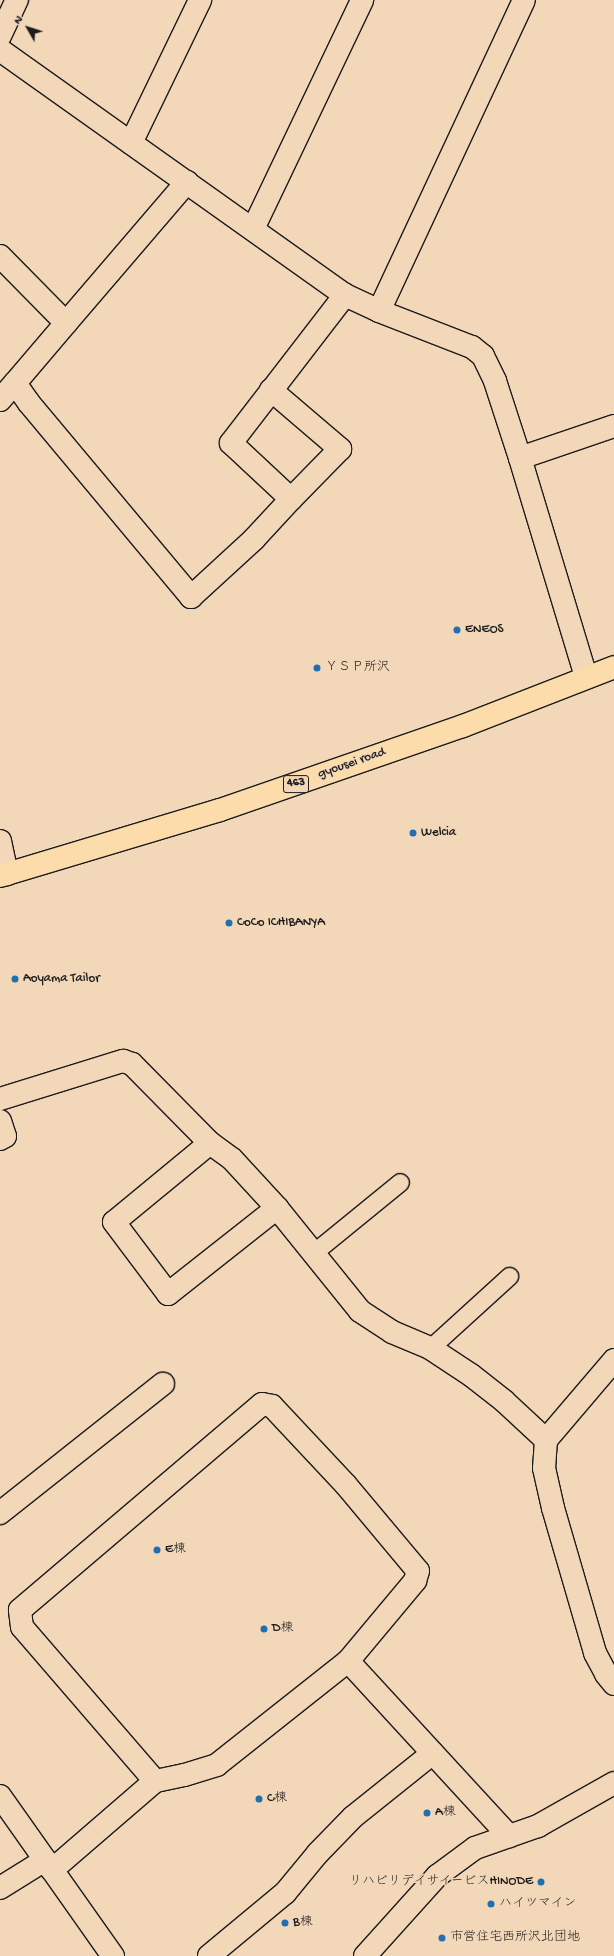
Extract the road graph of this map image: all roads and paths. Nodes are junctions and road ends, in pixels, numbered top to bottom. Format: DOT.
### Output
graph roads {
  1 [pos="17,0"];
  2 [pos="200,0"];
  3 [pos="362,0"];
  4 [pos="524,0"];
  5 [pos="0,36"];
  6 [pos="0,50"];
  7 [pos="131,143"];
  8 [pos="187,182"];
  9 [pos="253,230"];
  10 [pos="0,256"];
  11 [pos="345,295"];
  12 [pos="379,311"];
  13 [pos="66,323"];
  14 [pos="15,383"];
  15 [pos="271,390"];
  16 [pos="0,400"];
  17 [pos="614,426"];
  18 [pos="520,458"];
  19 [pos="290,499"];
  20 [pos="614,667"];
  21 [pos="586,677"];
  22 [pos="0,840"];
  23 [pos="4,875"];
  24 [pos="0,1099"];
  25 [pos="0,1121"];
  26 [pos="0,1139"];
  27 [pos="210,1143"];
  28 [pos="400,1182"];
  29 [pos="277,1208"];
  30 [pos="313,1253"];
  31 [pos="509,1276"];
  32 [pos="430,1348"];
  33 [pos="614,1360"];
  34 [pos="163,1384"];
  35 [pos="546,1440"];
  36 [pos="0,1513"];
  37 [pos="348,1661"];
  38 [pos="614,1684"];
  39 [pos="434,1753"];
  40 [pos="155,1781"];
  41 [pos="614,1783"];
  42 [pos="0,1796"];
  43 [pos="509,1836"];
  44 [pos="48,1865"];
  45 [pos="0,1888"];
  46 [pos="114,1956"];
  47 [pos="209,1956"];
  48 [pos="365,1956"];
  1 -- 5 [label="street"];
  2 -- 7 [label="street"];
  3 -- 9 [label="street"];
  4 -- 12 [label="street"];
  6 -- 7 [label="street"];
  7 -- 8 [label="street"];
  8 -- 9 [label="street"];
  8 -- 13 [label="street"];
  9 -- 11 [label="street"];
  10 -- 13 [label="street"];
  11 -- 12 [label="street"];
  11 -- 15 [label="street"];
  12 -- 18 [label="street"];
  13 -- 14 [label="street"];
  14 -- 16 [label="street"];
  14 -- 19 [label="street"];
  15 -- 19 [label="street"];
  15 -- 19 [label="street"];
  17 -- 18 [label="street"];
  18 -- 21 [label="street"];
  20 -- 21 [label="highway, 463"];
  21 -- 23 [label="highway, gyousei road / 463"];
  22 -- 23 [label="street"];
  24 -- 27 [label="street"];
  25 -- 26 [label="street"];
  27 -- 29 [label="street"];
  27 -- 29 [label="street"];
  28 -- 30 [label="lane"];
  29 -- 30 [label="street"];
  30 -- 32 [label="street"];
  31 -- 32 [label="lane"];
  32 -- 35 [label="street"];
  33 -- 35 [label="street"];
  34 -- 36 [label="street"];
  35 -- 38 [label="street"];
  37 -- 39 [label="street"];
  37 -- 40 [label="street"];
  37 -- 40 [label="street"];
  39 -- 43 [label="street"];
  39 -- 47 [label="street"];
  40 -- 44 [label="street"];
  41 -- 43 [label="street"];
  42 -- 44 [label="street"];
  43 -- 48 [label="street"];
  44 -- 45 [label="street"];
  44 -- 46 [label="street"];
}
